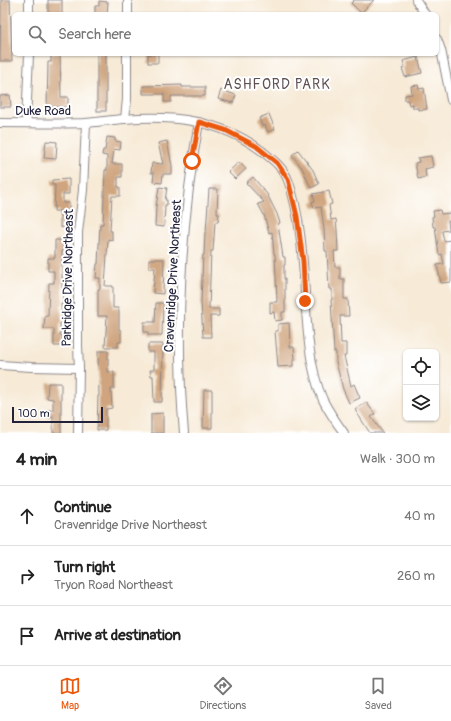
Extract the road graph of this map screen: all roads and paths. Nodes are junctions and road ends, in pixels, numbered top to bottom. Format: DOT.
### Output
graph roads {
  1 [pos="29,0"];
  2 [pos="128,0"];
  3 [pos="416,0"];
  4 [pos="29,12"];
  5 [pos="128,12"];
  6 [pos="424,12"];
  7 [pos="439,44"];
  8 [pos="29,56"];
  9 [pos="128,56"];
  10 [pos="451,100"];
  11 [pos="125,119"];
  12 [pos="199,122"];
  13 [pos="0,123"];
  14 [pos="26,123"];
  15 [pos="86,123"];
  16 [pos="0,365"];
  17 [pos="79,368"];
  18 [pos="78,433"];
  19 [pos="184,433"];
  20 [pos="344,433"];
  1 -- 4 [label="street"];
  2 -- 5 [label="street"];
  3 -- 6 [label="street"];
  7 -- 10 [label="street"];
  8 -- 14 [label="street"];
  9 -- 11 [label="street"];
  11 -- 12 [label="street, Duke Road"];
  11 -- 15 [label="street, Duke Road"];
  12 -- 19 [label="street, Cravenridge Drive Northeast"];
  12 -- 20 [label="street, Duke Road"];
  13 -- 14 [label="street, Duke Road"];
  14 -- 15 [label="street, Duke Road"];
  15 -- 17 [label="street, Parkridge Drive Northeast"];
  16 -- 17 [label="street"];
  17 -- 18 [label="street, Parkridge Drive Northeast"];
}
